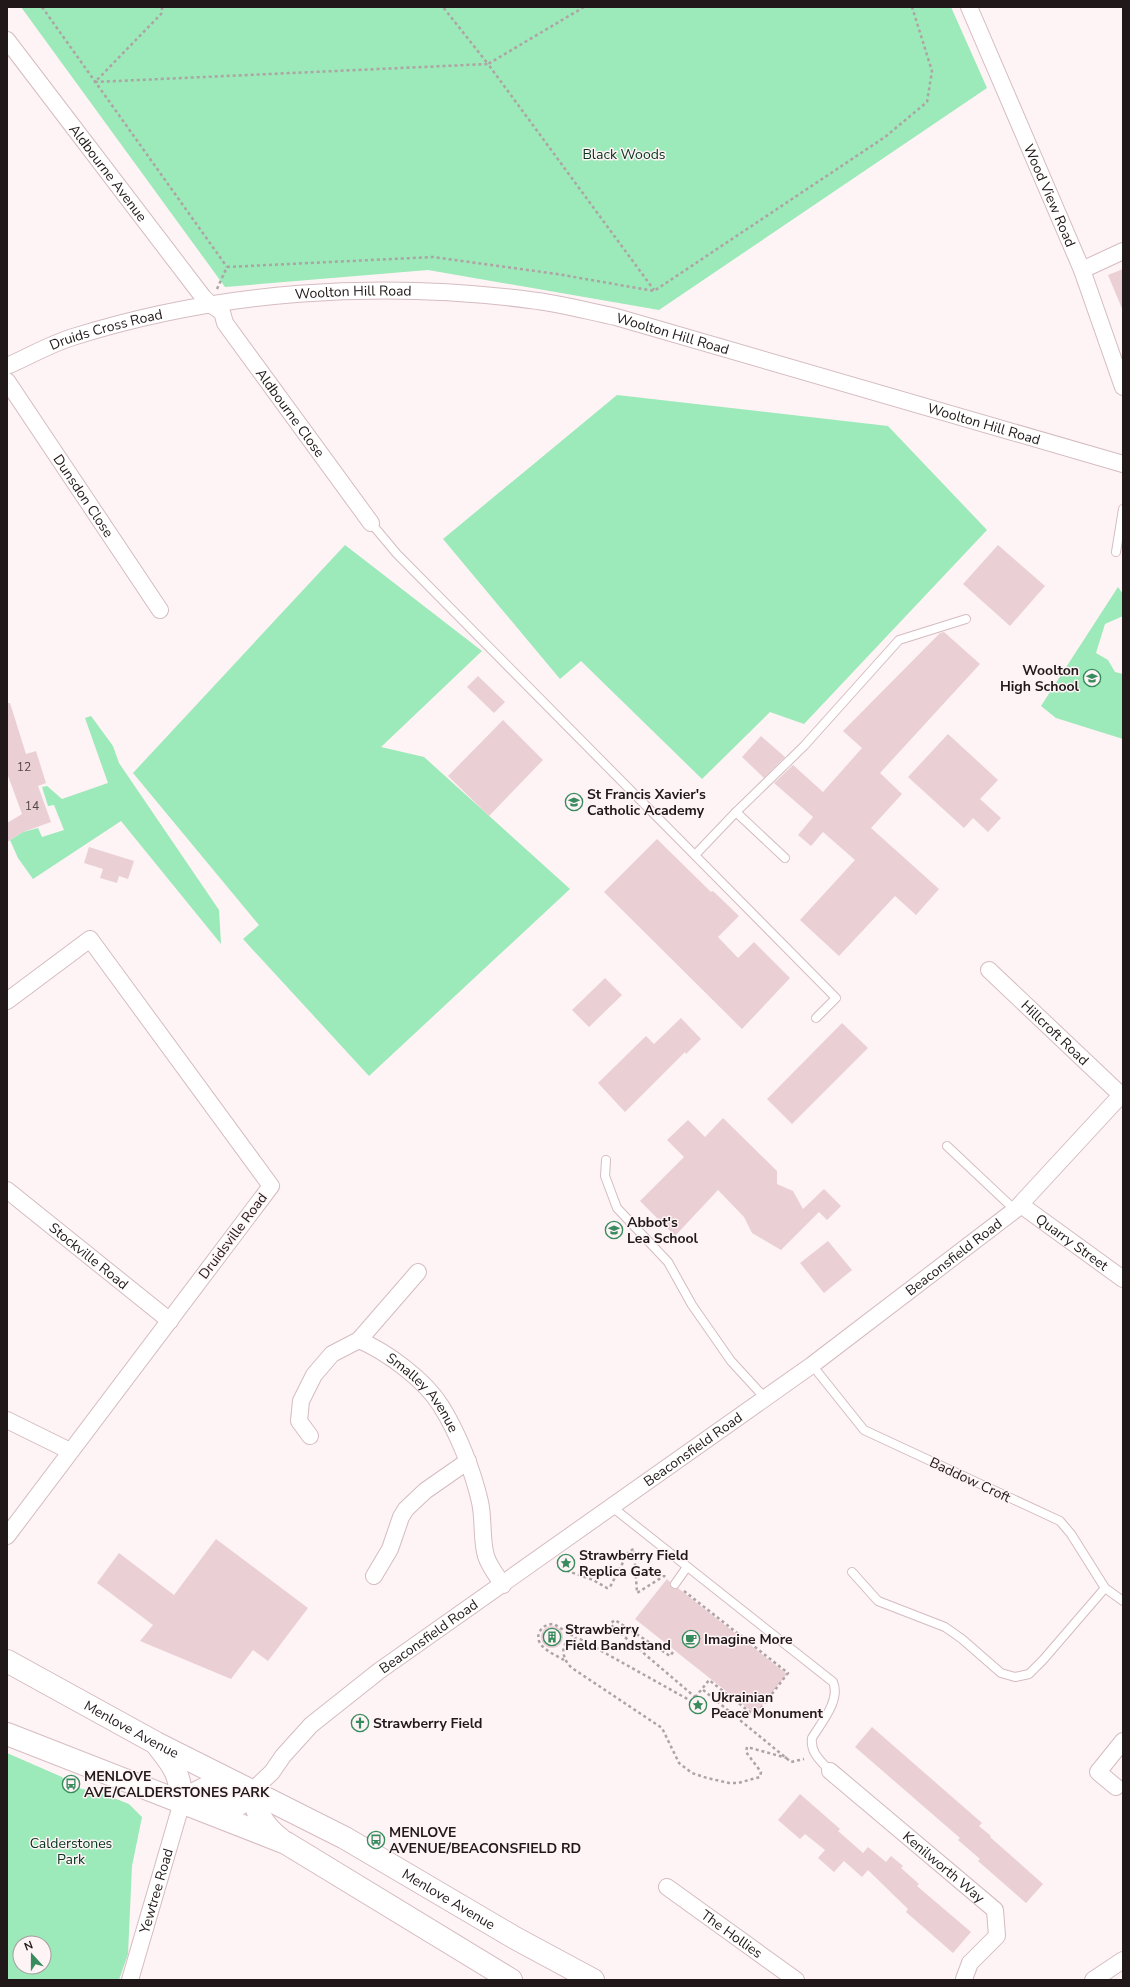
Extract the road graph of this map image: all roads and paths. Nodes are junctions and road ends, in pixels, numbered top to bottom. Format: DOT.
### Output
graph roads {
  1 [pos="42,7"];
  2 [pos="162,7"];
  3 [pos="443,7"];
  4 [pos="584,7"];
  5 [pos="912,7"];
  6 [pos="969,7"];
  7 [pos="7,40"];
  8 [pos="488,64"];
  9 [pos="95,82"];
  10 [pos="1123,251"];
  11 [pos="1082,270"];
  12 [pos="654,291"];
  13 [pos="210,304"];
  14 [pos="7,366"];
  15 [pos="7,381"];
  16 [pos="1123,387"];
  17 [pos="1123,464"];
  18 [pos="1123,509"];
  19 [pos="371,523"];
  20 [pos="1116,552"];
  21 [pos="160,610"];
  22 [pos="966,619"];
  23 [pos="736,812"];
  24 [pos="695,855"];
  25 [pos="785,858"];
  26 [pos="988,970"];
  27 [pos="7,1001"];
  28 [pos="816,1018"];
  29 [pos="1122,1094"];
  30 [pos="947,1146"];
  31 [pos="606,1160"];
  32 [pos="7,1190"];
  33 [pos="1018,1208"];
  34 [pos="418,1272"];
  35 [pos="1123,1279"];
  36 [pos="170,1321"];
  37 [pos="359,1340"];
  38 [pos="812,1365"];
  39 [pos="765,1398"];
  40 [pos="7,1420"];
  41 [pos="310,1436"];
  42 [pos="70,1451"];
  43 [pos="468,1461"];
  44 [pos="612,1507"];
  45 [pos="7,1536"];
  46 [pos="550,1551"];
  47 [pos="687,1567"];
  48 [pos="852,1572"];
  49 [pos="374,1576"];
  50 [pos="675,1584"];
  51 [pos="503,1585"];
  52 [pos="1105,1588"];
  53 [pos="1123,1601"];
  54 [pos="577,1639"];
  55 [pos="673,1652"];
  56 [pos="564,1660"];
  57 [pos="7,1661"];
  58 [pos="702,1689"];
  59 [pos="695,1697"];
  60 [pos="7,1734"];
  61 [pos="1123,1740"];
  62 [pos="156,1743"];
  63 [pos="814,1752"];
  64 [pos="787,1758"];
  65 [pos="830,1771"];
  66 [pos="1116,1787"];
  67 [pos="252,1791"];
  68 [pos="182,1802"];
  69 [pos="286,1843"];
  70 [pos="667,1887"];
  71 [pos="1123,1960"];
  72 [pos="130,1980"];
  73 [pos="509,1980"];
  74 [pos="594,1980"];
  75 [pos="796,1980"];
  76 [pos="963,1980"];
  77 [pos="1093,1980"];
  1 -- 9 [label="path"];
  2 -- 9 [label="path"];
  3 -- 8 [label="path"];
  4 -- 8 [label="path"];
  5 -- 12 [label="path"];
  6 -- 11 [label="street, Wood View Road"];
  7 -- 13 [label="street, Aldbourne Avenue"];
  8 -- 9 [label="path"];
  8 -- 12 [label="path"];
  9 -- 12 [label="path"];
  10 -- 11 [label="street"];
  11 -- 16 [label="street, Wood View Road"];
  13 -- 14 [label="street, Druids Cross Road"];
  13 -- 17 [label="street, Woolton Hill Road"];
  13 -- 19 [label="street, Aldbourne Close"];
  15 -- 21 [label="street, Dunsdon Close"];
  18 -- 20 [label="lane"];
  19 -- 24 [label="lane"];
  22 -- 23 [label="lane"];
  23 -- 24 [label="lane"];
  23 -- 25 [label="lane"];
  24 -- 28 [label="lane"];
  26 -- 29 [label="street, Hillcroft Road"];
  27 -- 36 [label="street, Druidsville Road"];
  29 -- 33 [label="street, Beaconsfield Road"];
  30 -- 33 [label="lane"];
  31 -- 39 [label="lane"];
  32 -- 36 [label="street, Stockville Road"];
  33 -- 35 [label="street, Quarry Street"];
  33 -- 38 [label="street, Beaconsfield Road"];
  34 -- 37 [label="street"];
  36 -- 42 [label="street, Druidsville Road"];
  37 -- 41 [label="street"];
  37 -- 43 [label="street, Smalley Avenue"];
  38 -- 39 [label="street, Beaconsfield Road"];
  38 -- 52 [label="lane, Baddow Croft"];
  39 -- 44 [label="street, Beaconsfield Road"];
  40 -- 42 [label="street"];
  42 -- 45 [label="street, Druidsville Road"];
  43 -- 49 [label="street"];
  43 -- 51 [label="street, Smalley Avenue"];
  44 -- 46 [label="street, Beaconsfield Road"];
  44 -- 47 [label="lane"];
  46 -- 50 [label="path"];
  46 -- 51 [label="street, Beaconsfield Road"];
  47 -- 50 [label="lane"];
  47 -- 63 [label="lane"];
  48 -- 52 [label="lane"];
  50 -- 58 [label="path"];
  51 -- 67 [label="street, Beaconsfield Road"];
  52 -- 53 [label="lane, Baddow Croft"];
  54 -- 56 [label="path"];
  54 -- 56 [label="path"];
  54 -- 59 [label="path"];
  55 -- 59 [label="path"];
  56 -- 64 [label="path"];
  57 -- 62 [label="highway, Menlove Avenue"];
  58 -- 59 [label="path"];
  58 -- 64 [label="path"];
  60 -- 68 [label="highway"];
  61 -- 66 [label="street"];
  62 -- 67 [label="highway, Menlove Avenue"];
  62 -- 68 [label="highway"];
  63 -- 64 [label="path"];
  63 -- 65 [label="lane"];
  65 -- 76 [label="street, Kenilworth Way"];
  67 -- 68 [label="highway"];
  67 -- 69 [label="highway"];
  67 -- 74 [label="highway, Menlove Avenue"];
  68 -- 69 [label="highway"];
  68 -- 72 [label="street, Yewtree Road"];
  69 -- 73 [label="highway"];
  70 -- 75 [label="street, The Hollies"];
  71 -- 77 [label="street"];
}
